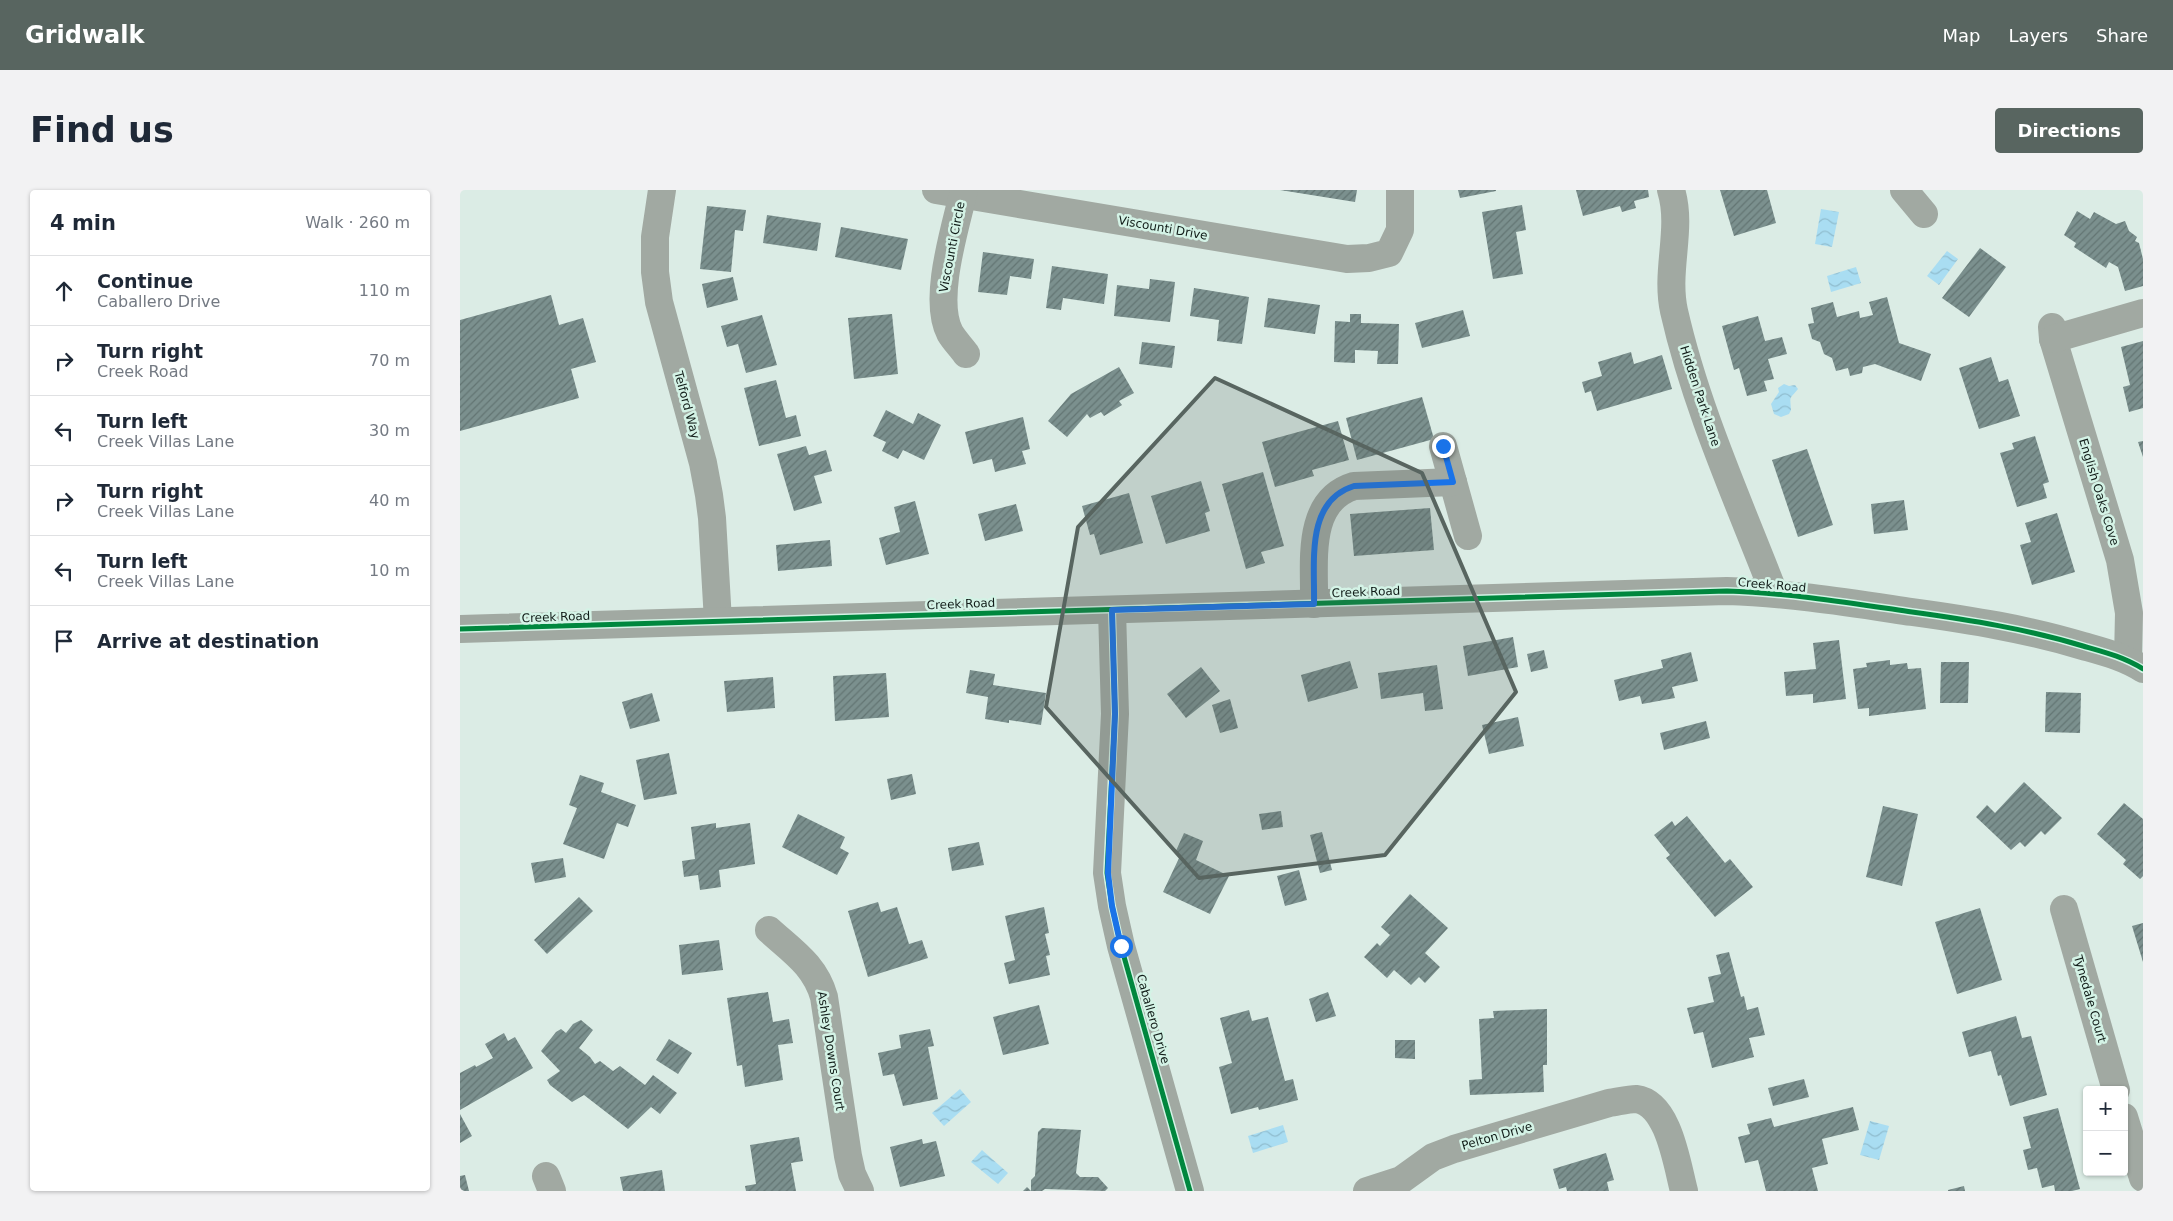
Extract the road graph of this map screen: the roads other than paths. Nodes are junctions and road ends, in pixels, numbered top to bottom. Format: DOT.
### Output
graph roads {
  1 [pos="662,190"];
  2 [pos="936,190"];
  3 [pos="1400,190"];
  4 [pos="1671,190"];
  5 [pos="1904,190"];
  6 [pos="963,192"];
  7 [pos="1924,214"];
  8 [pos="2143,313"];
  9 [pos="966,354"];
  10 [pos="1443,446"];
  11 [pos="1453,482"];
  12 [pos="1468,536"];
  13 [pos="1774,593"];
  14 [pos="1314,604"];
  15 [pos="1112,610"];
  16 [pos="718,621"];
  17 [pos="460,629"];
  18 [pos="2135,664"];
  19 [pos="2064,909"];
  20 [pos="769,930"];
  21 [pos="2115,1086"];
  22 [pos="2128,1130"];
  23 [pos="2143,1178"];
  24 [pos="860,1191"];
  25 [pos="1190,1191"];
  26 [pos="1367,1191"];
  27 [pos="1684,1191"];
  1 -- 16 [label="street, Telford Way"];
  2 -- 6 [label="street, Viscounti Drive"];
  3 -- 6 [label="street, Viscounti Drive"];
  4 -- 13 [label="street, Hidden Park Lane"];
  5 -- 7 [label="street"];
  6 -- 9 [label="street, Viscounti Circle"];
  8 -- 18 [label="street, English Oaks Cove"];
  10 -- 11 [label="street"];
  11 -- 12 [label="street"];
  11 -- 14 [label="street"];
  13 -- 14 [label="street, Creek Road"];
  13 -- 18 [label="street, Creek Road"];
  14 -- 15 [label="street, Creek Road"];
  15 -- 16 [label="street, Creek Road"];
  15 -- 25 [label="street, Caballero Drive"];
  16 -- 17 [label="street, Creek Road"];
  19 -- 21 [label="street, Tynedale Court"];
  20 -- 24 [label="street, Ashley Downs Court"];
  22 -- 23 [label="street"];
  26 -- 27 [label="street, Pelton Drive"];
}
